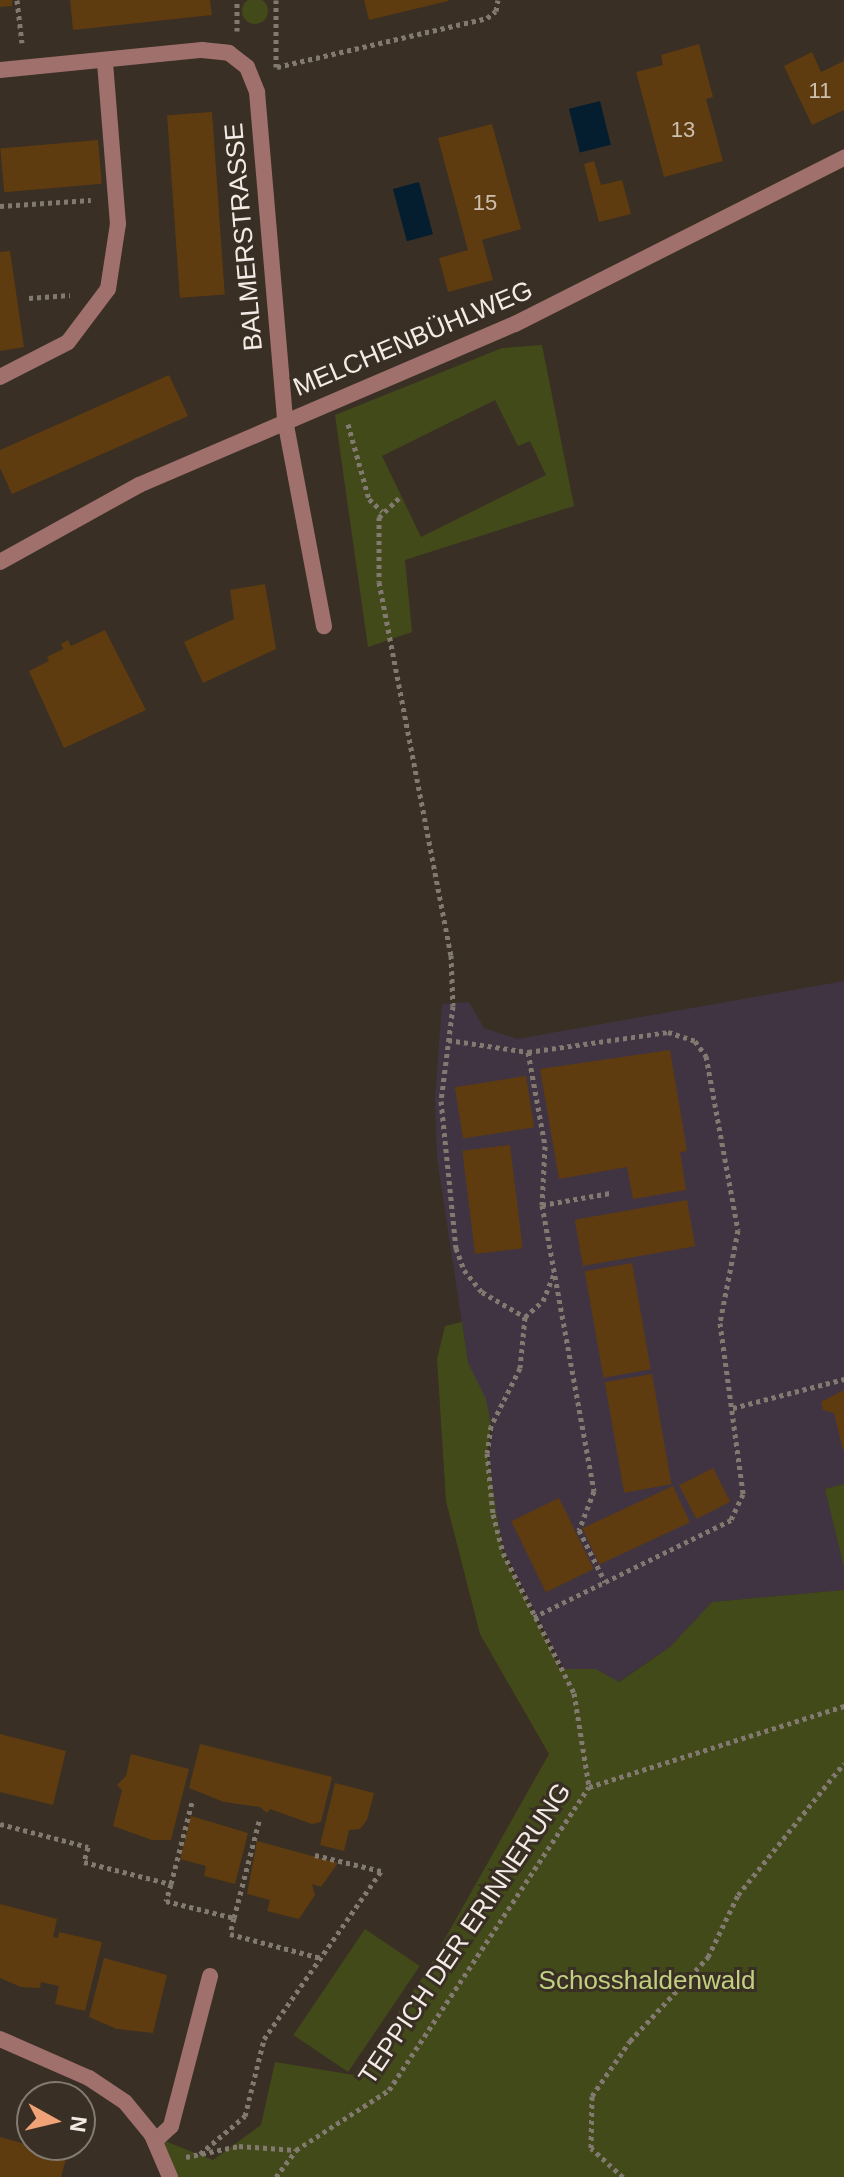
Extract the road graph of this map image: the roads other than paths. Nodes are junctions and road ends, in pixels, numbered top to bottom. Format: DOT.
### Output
graph roads {
  1 [pos="105,61"];
  2 [pos="0,70"];
  3 [pos="844,158"];
  4 [pos="0,377"];
  5 [pos="285,420"];
  6 [pos="0,562"];
  7 [pos="324,626"];
  8 [pos="210,1976"];
  9 [pos="0,2039"];
  10 [pos="155,2141"];
  11 [pos="170,2177"];
  1 -- 2 [label="street"];
  1 -- 4 [label="street"];
  1 -- 5 [label="street, BALMERSTRASSE"];
  3 -- 5 [label="street, MELCHENBÜHLWEG"];
  5 -- 6 [label="street, MELCHENBÜHLWEG"];
  5 -- 7 [label="street, BALMERSTRASSE"];
  8 -- 10 [label="street"];
  9 -- 10 [label="street"];
  10 -- 11 [label="street"];
}
